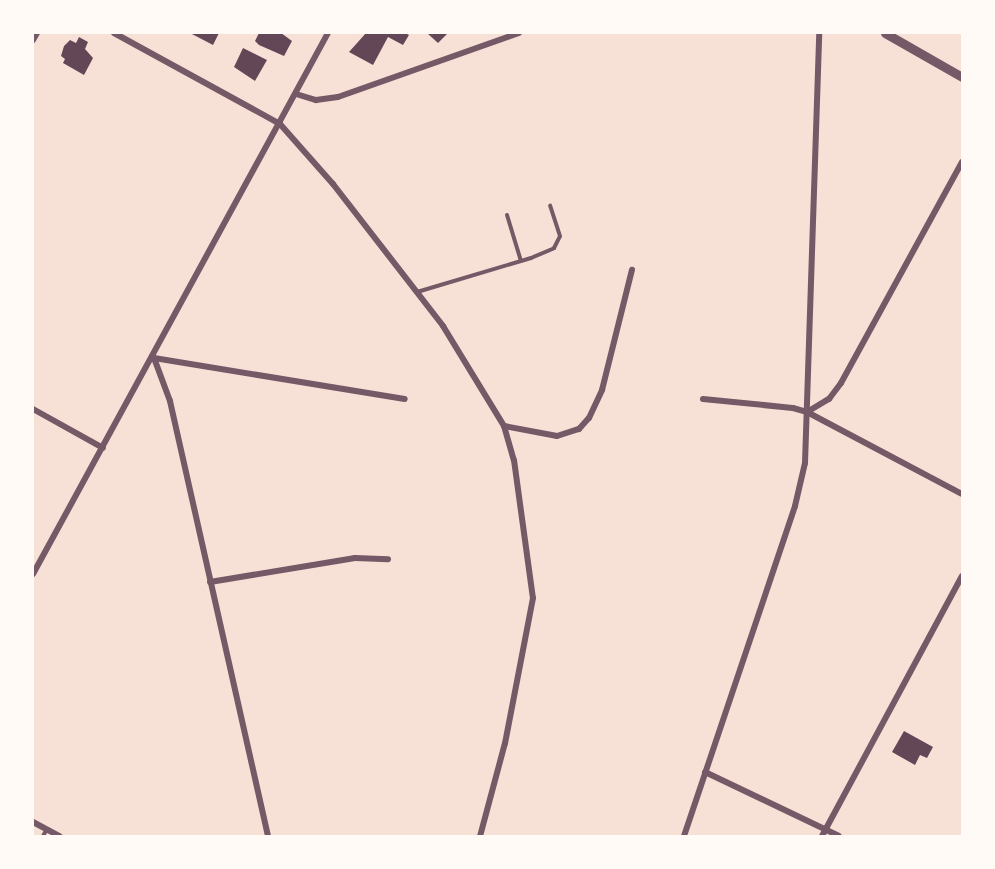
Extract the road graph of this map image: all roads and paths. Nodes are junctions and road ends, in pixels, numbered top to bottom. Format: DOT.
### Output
graph roads {
  1 [pos="37,33"];
  2 [pos="114,33"];
  3 [pos="328,33"];
  4 [pos="519,33"];
  5 [pos="819,33"];
  6 [pos="885,33"];
  7 [pos="33,40"];
  8 [pos="962,77"];
  9 [pos="296,94"];
  10 [pos="280,124"];
  11 [pos="962,162"];
  12 [pos="550,206"];
  13 [pos="507,215"];
  14 [pos="521,261"];
  15 [pos="632,270"];
  16 [pos="417,292"];
  17 [pos="154,358"];
  18 [pos="405,399"];
  19 [pos="703,399"];
  20 [pos="33,409"];
  21 [pos="807,412"];
  22 [pos="504,426"];
  23 [pos="103,448"];
  24 [pos="962,494"];
  25 [pos="388,559"];
  26 [pos="33,574"];
  27 [pos="962,576"];
  28 [pos="210,582"];
  29 [pos="705,772"];
  30 [pos="33,822"];
  31 [pos="47,829"];
  32 [pos="825,829"];
  33 [pos="43,836"];
  34 [pos="59,836"];
  35 [pos="268,836"];
  36 [pos="480,836"];
  37 [pos="684,836"];
  38 [pos="822,836"];
  39 [pos="839,836"];
  1 -- 7 [label="street"];
  2 -- 10 [label="street"];
  3 -- 9 [label="street"];
  4 -- 9 [label="street"];
  5 -- 21 [label="street"];
  6 -- 8 [label="street"];
  9 -- 10 [label="street"];
  10 -- 16 [label="street"];
  10 -- 17 [label="street"];
  11 -- 21 [label="street"];
  12 -- 14 [label="lane"];
  13 -- 14 [label="lane"];
  14 -- 16 [label="lane"];
  15 -- 22 [label="street"];
  16 -- 22 [label="street"];
  17 -- 18 [label="street"];
  17 -- 23 [label="street"];
  17 -- 28 [label="street"];
  19 -- 21 [label="street"];
  20 -- 23 [label="street"];
  21 -- 24 [label="street"];
  21 -- 29 [label="street"];
  22 -- 36 [label="street"];
  23 -- 26 [label="street"];
  25 -- 28 [label="street"];
  27 -- 32 [label="street"];
  28 -- 35 [label="street"];
  29 -- 32 [label="street"];
  29 -- 37 [label="street"];
  30 -- 31 [label="street"];
  31 -- 33 [label="lane"];
  31 -- 34 [label="street"];
  32 -- 38 [label="street"];
  32 -- 39 [label="street"];
}
